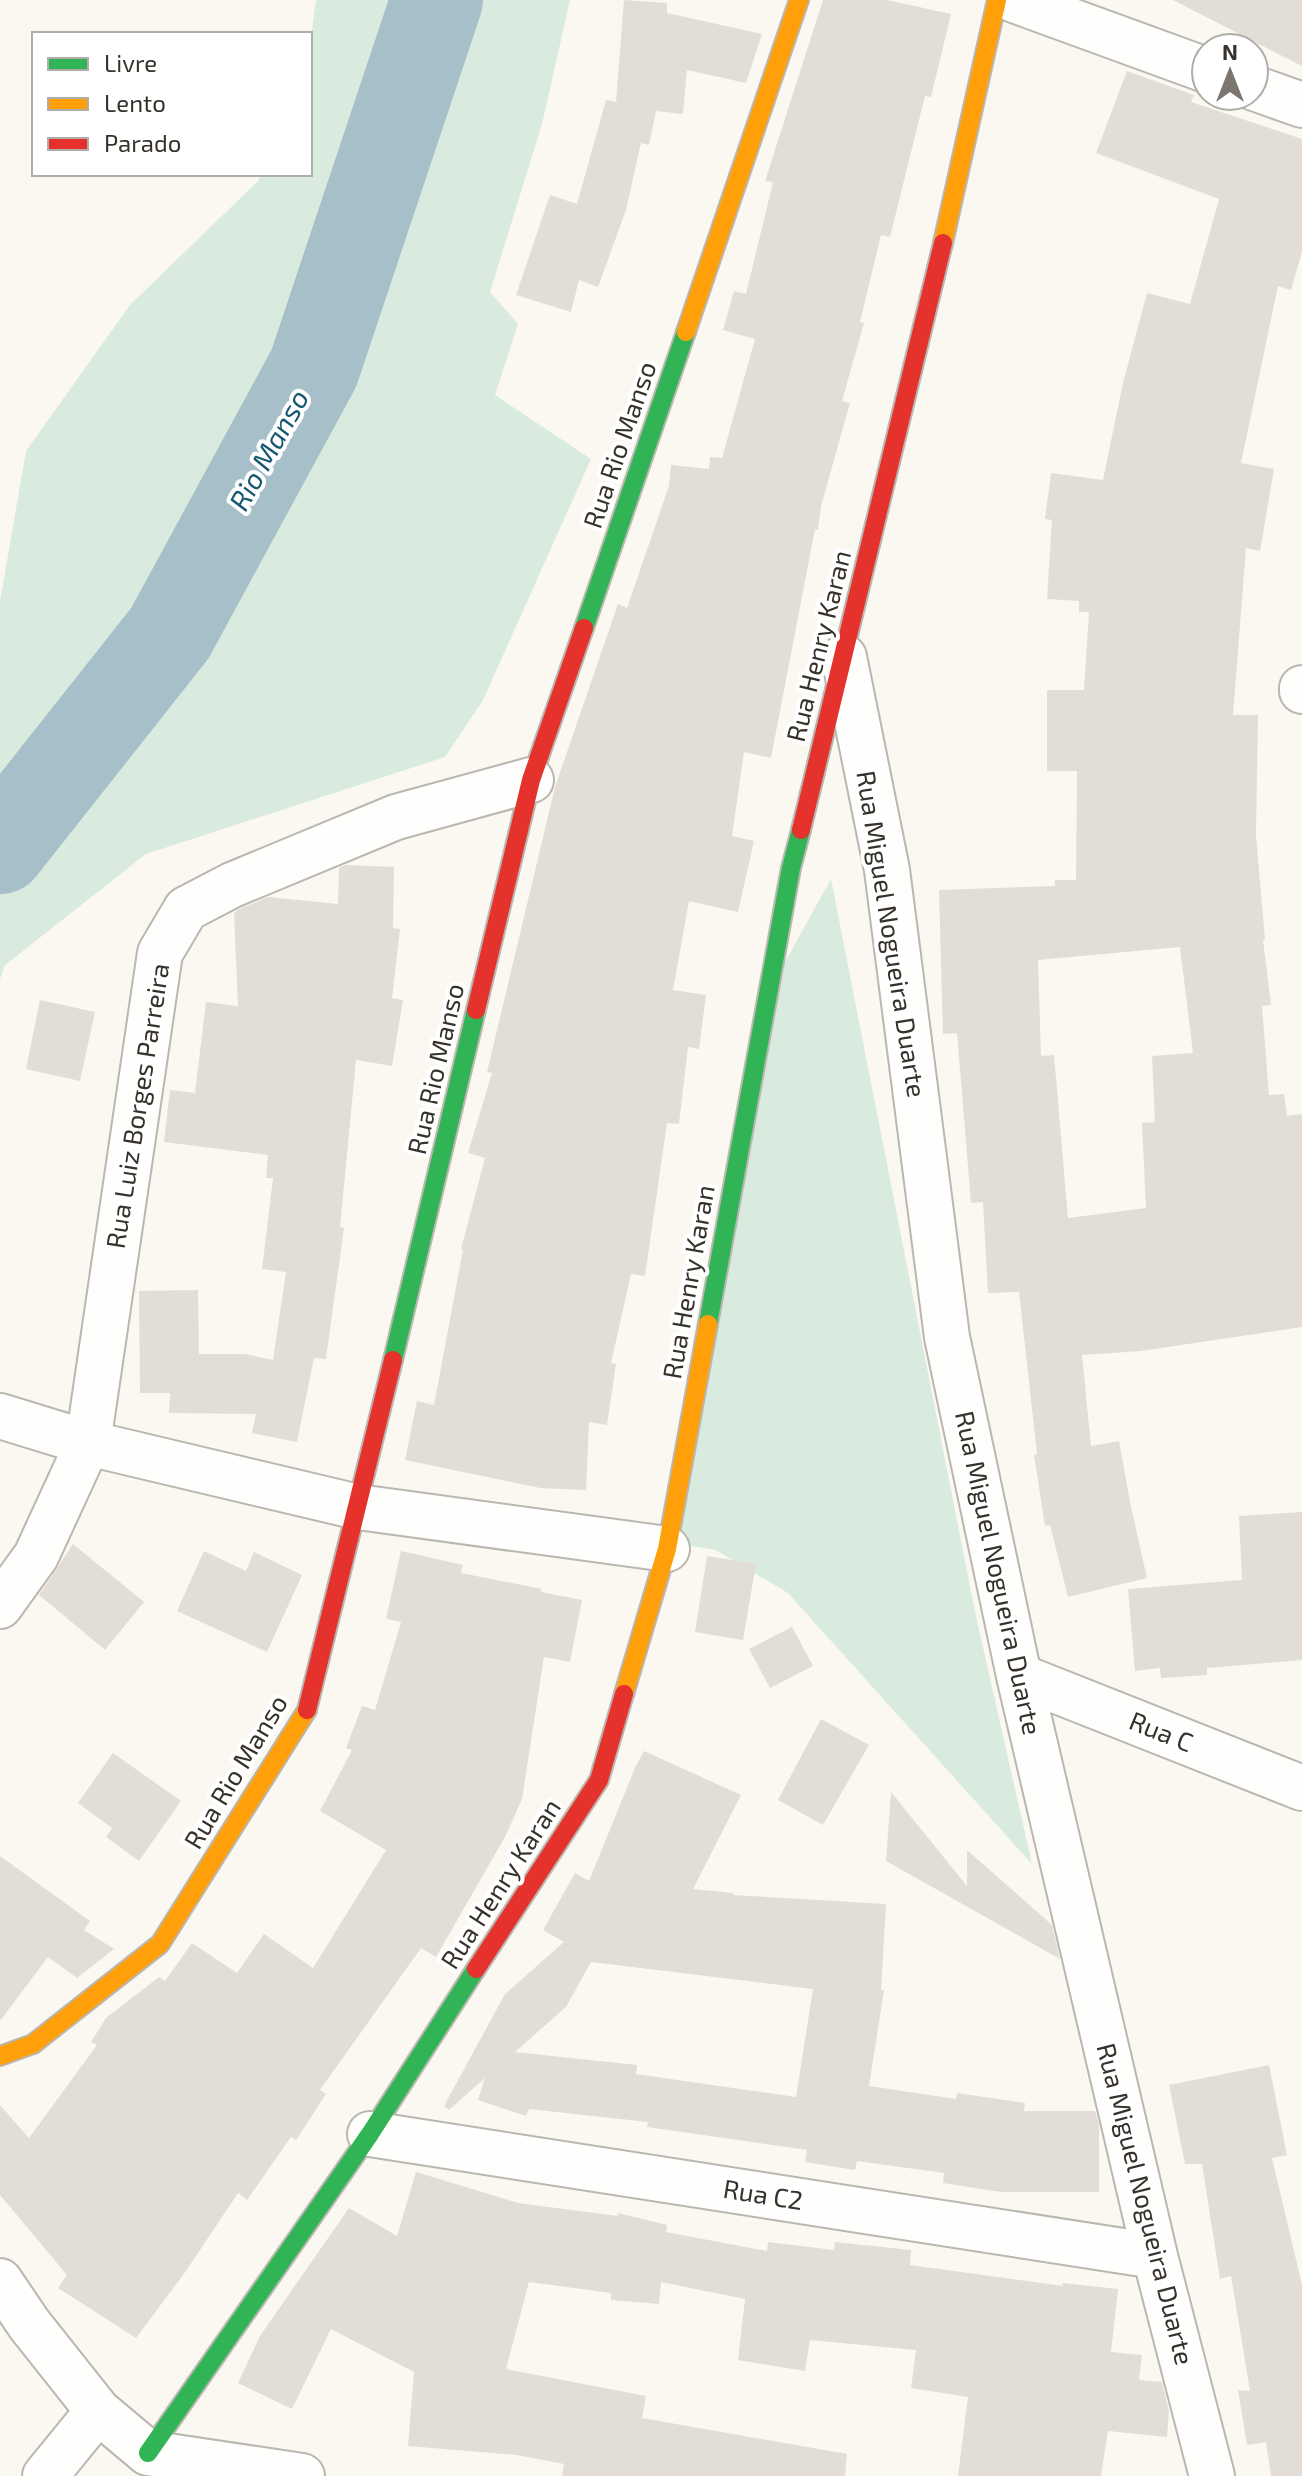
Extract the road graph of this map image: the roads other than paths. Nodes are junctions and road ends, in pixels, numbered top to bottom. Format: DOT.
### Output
graph roads {
  1 [pos="799,0"];
  2 [pos="997,0"];
  3 [pos="1014,0"];
  4 [pos="1190,64"];
  5 [pos="1270,94"];
  6 [pos="1302,105"];
  7 [pos="844,657"];
  8 [pos="531,780"];
  9 [pos="0,1416"];
  10 [pos="88,1443"];
  11 [pos="358,1507"];
  12 [pos="667,1549"];
  13 [pos="0,1606"];
  14 [pos="1019,1676"];
  15 [pos="1302,1788"];
  16 [pos="0,2056"];
  17 [pos="370,2134"];
  18 [pos="1155,2256"];
  19 [pos="0,2281"];
  20 [pos="14,2314"];
  21 [pos="98,2411"];
  22 [pos="148,2453"];
  23 [pos="45,2476"];
  24 [pos="302,2476"];
  25 [pos="1212,2476"];
  1 -- 8 [label="street, Rua Rio Manso"];
  2 -- 7 [label="street, Rua Henry Karan"];
  3 -- 4 [label="street"];
  5 -- 6 [label="street"];
  7 -- 12 [label="street, Rua Henry Karan"];
  7 -- 14 [label="street, Rua Miguel Nogueira Duarte"];
  8 -- 10 [label="street, Rua Luiz Borges Parreira"];
  8 -- 11 [label="street, Rua Rio Manso"];
  9 -- 10 [label="street"];
  10 -- 11 [label="street"];
  10 -- 13 [label="street, Rua Luiz Borges Parreira"];
  11 -- 12 [label="street"];
  11 -- 16 [label="street, Rua Rio Manso"];
  12 -- 17 [label="street, Rua Henry Karan"];
  14 -- 15 [label="street, Rua C"];
  14 -- 18 [label="street, Rua Miguel Nogueira Duarte"];
  17 -- 18 [label="street, Rua C2"];
  17 -- 22 [label="street, Rua Henry Karan"];
  18 -- 25 [label="street, Rua Miguel Nogueira Duarte"];
  19 -- 20 [label="street"];
  20 -- 21 [label="street"];
  21 -- 22 [label="street"];
  21 -- 23 [label="street"];
  22 -- 24 [label="street"];
}
